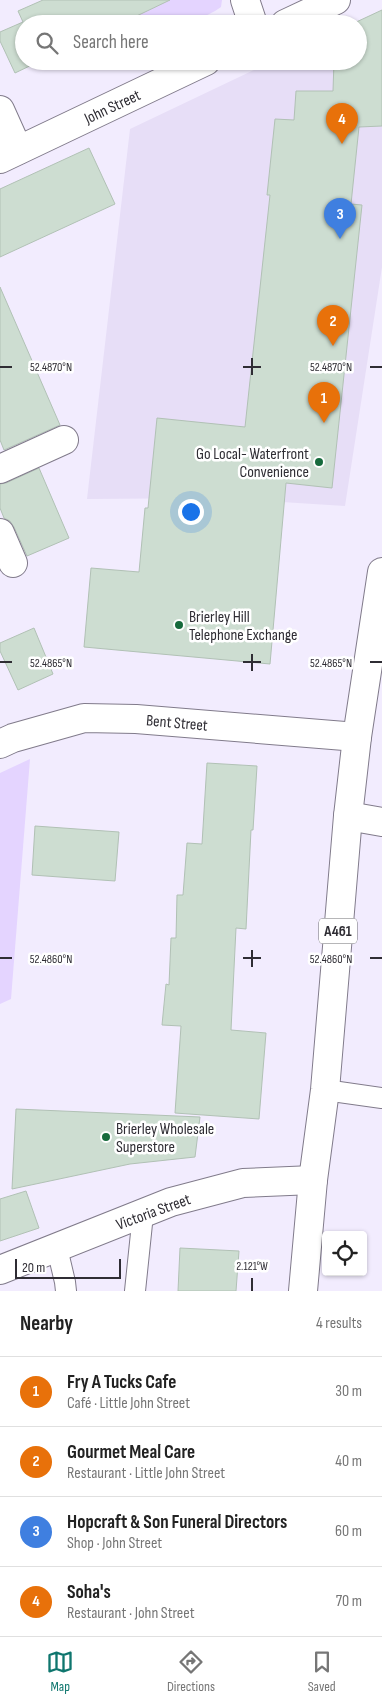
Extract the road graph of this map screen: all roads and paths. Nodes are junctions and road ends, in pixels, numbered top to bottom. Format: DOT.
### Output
graph roads {
  1 [pos="245,0"];
  2 [pos="336,0"];
  3 [pos="250,15"];
  4 [pos="304,15"];
  5 [pos="187,70"];
  6 [pos="0,110"];
  7 [pos="9,154"];
  8 [pos="64,440"];
  9 [pos="0,469"];
  10 [pos="0,533"];
  11 [pos="13,563"];
  12 [pos="382,572"];
  13 [pos="357,737"];
  14 [pos="0,744"];
  15 [pos="348,816"];
  16 [pos="382,822"];
  17 [pos="325,1090"];
  18 [pos="382,1098"];
  19 [pos="314,1180"];
  20 [pos="143,1214"];
  21 [pos="57,1248"];
  22 [pos="0,1270"];
  23 [pos="66,1291"];
  24 [pos="136,1291"];
  25 [pos="303,1291"];
  1 -- 3 [label="main road"];
  2 -- 4 [label="main road"];
  5 -- 7 [label="main road, John Street"];
  6 -- 7 [label="main road, John Street"];
  8 -- 9 [label="main road"];
  10 -- 11 [label="main road"];
  12 -- 13 [label="main road, A461"];
  13 -- 14 [label="main road, Bent Street"];
  13 -- 15 [label="main road, A461"];
  15 -- 16 [label="main road"];
  15 -- 17 [label="main road, A461"];
  17 -- 18 [label="lane"];
  17 -- 19 [label="main road, A461"];
  19 -- 20 [label="main road, Victoria Street"];
  19 -- 25 [label="main road, A461"];
  20 -- 21 [label="main road, Victoria Street"];
  20 -- 24 [label="lane"];
  21 -- 22 [label="main road, Victoria Street"];
  21 -- 23 [label="lane"];
}
